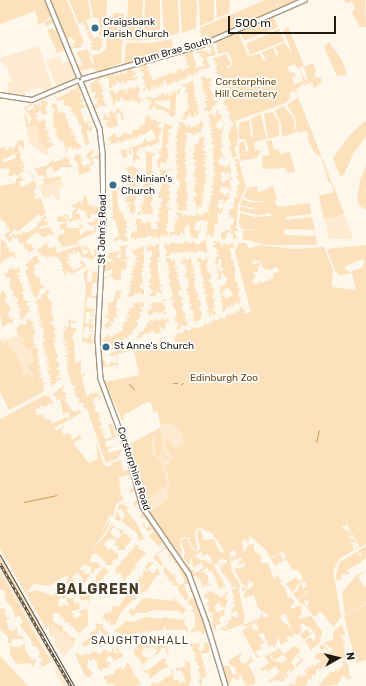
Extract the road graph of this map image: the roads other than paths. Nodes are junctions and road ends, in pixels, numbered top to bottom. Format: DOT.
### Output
graph roads {
  1 [pos="48,0"];
  2 [pos="305,0"];
  3 [pos="80,80"];
  4 [pos="0,94"];
  5 [pos="98,355"];
  6 [pos="226,686"];
  1 -- 3 [label="main road"];
  2 -- 3 [label="main road, Drum Brae South"];
  3 -- 4 [label="main road, Drum Brae South"];
  3 -- 5 [label="main road, St John's Road"];
  5 -- 6 [label="main road, Corstorphine Road"];
}
